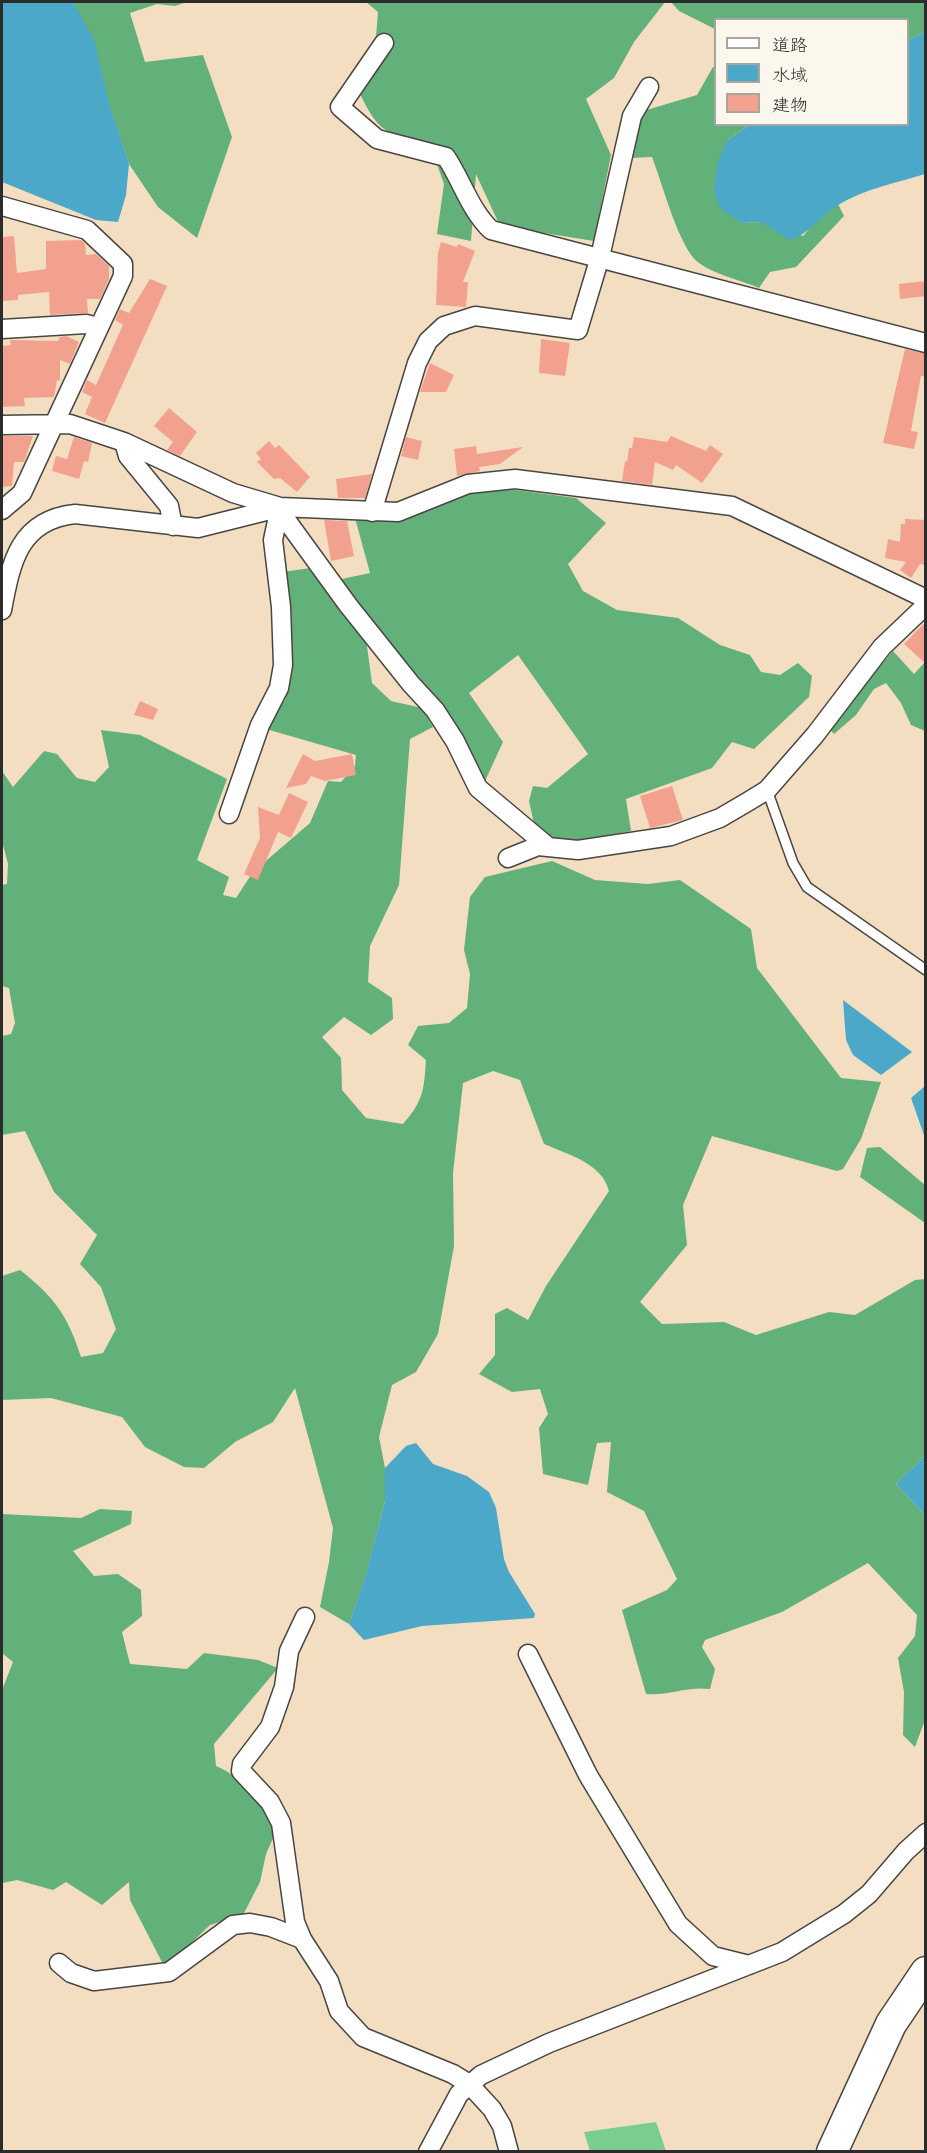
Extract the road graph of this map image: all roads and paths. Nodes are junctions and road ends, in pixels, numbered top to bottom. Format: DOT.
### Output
graph roads {
  1 [pos="384,43"];
  2 [pos="649,87"];
  3 [pos="2,206"];
  4 [pos="600,257"];
  5 [pos="98,327"];
  6 [pos="2,328"];
  7 [pos="926,343"];
  8 [pos="56,423"];
  9 [pos="2,425"];
  10 [pos="124,442"];
  11 [pos="280,507"];
  12 [pos="2,510"];
  13 [pos="372,512"];
  14 [pos="173,526"];
  15 [pos="926,599"];
  16 [pos="926,605"];
  17 [pos="2,610"];
  18 [pos="767,790"];
  19 [pos="229,814"];
  20 [pos="546,845"];
  21 [pos="508,858"];
  22 [pos="926,970"];
  23 [pos="304,1617"];
  24 [pos="528,1654"];
  25 [pos="926,1833"];
  26 [pos="302,1939"];
  27 [pos="59,1963"];
  28 [pos="749,1965"];
  29 [pos="926,1972"];
  30 [pos="469,2084"];
  31 [pos="428,2151"];
  32 [pos="509,2151"];
  33 [pos="832,2151"];
  1 -- 4 [label="street"];
  2 -- 4 [label="street"];
  3 -- 5 [label="street"];
  4 -- 7 [label="street"];
  4 -- 13 [label="street"];
  5 -- 6 [label="street"];
  5 -- 8 [label="street"];
  8 -- 9 [label="street"];
  8 -- 10 [label="street"];
  8 -- 12 [label="street"];
  10 -- 11 [label="street"];
  10 -- 14 [label="street"];
  11 -- 13 [label="street"];
  11 -- 14 [label="street"];
  11 -- 19 [label="street"];
  11 -- 20 [label="street"];
  13 -- 15 [label="street"];
  14 -- 17 [label="street"];
  16 -- 18 [label="street"];
  18 -- 20 [label="street"];
  18 -- 22 [label="lane"];
  20 -- 21 [label="street"];
  23 -- 26 [label="street"];
  24 -- 28 [label="street"];
  25 -- 28 [label="street"];
  26 -- 27 [label="street"];
  26 -- 30 [label="street"];
  28 -- 30 [label="street"];
  29 -- 33 [label="main road"];
  30 -- 31 [label="street"];
  30 -- 32 [label="street"];
}
